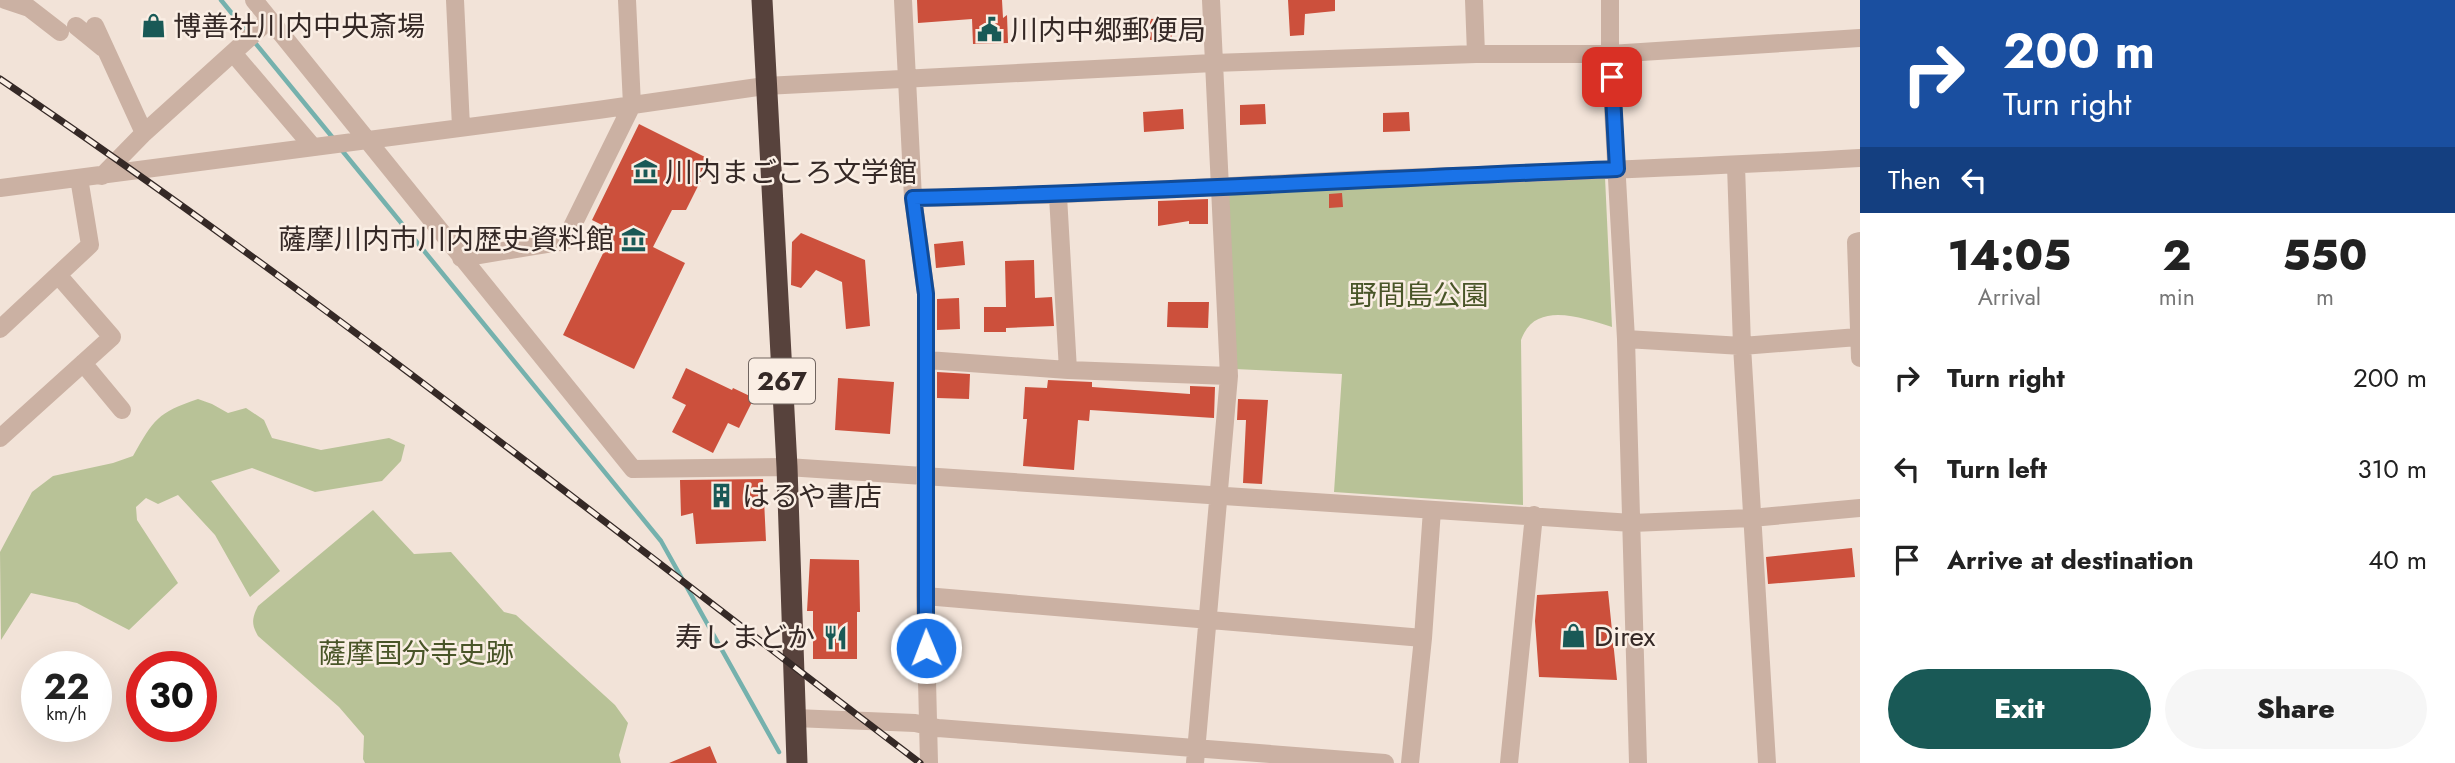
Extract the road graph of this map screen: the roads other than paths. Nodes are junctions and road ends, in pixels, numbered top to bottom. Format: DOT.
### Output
graph roads {
  1 [pos="5,0"];
  2 [pos="254,0"];
  3 [pos="455,0"];
  4 [pos="627,0"];
  5 [pos="762,0"];
  6 [pos="902,0"];
  7 [pos="1211,0"];
  8 [pos="1474,0"];
  9 [pos="1609,0"];
  10 [pos="264,25"];
  11 [pos="95,26"];
  12 [pos="1860,38"];
  13 [pos="238,48"];
  14 [pos="108,53"];
  15 [pos="1476,54"];
  16 [pos="1610,54"];
  17 [pos="1213,63"];
  18 [pos="906,80"];
  19 [pos="765,86"];
  20 [pos="632,105"];
  21 [pos="461,127"];
  22 [pos="144,133"];
  23 [pos="360,140"];
  24 [pos="321,146"];
  25 [pos="1860,158"];
  26 [pos="1736,165"];
  27 [pos="1617,169"];
  28 [pos="102,176"];
  29 [pos="79,178"];
  30 [pos="1220,186"];
  31 [pos="0,188"];
  32 [pos="1058,196"];
  33 [pos="913,198"];
  34 [pos="1860,241"];
  35 [pos="461,258"];
  36 [pos="58,275"];
  37 [pos="0,329"];
  38 [pos="1858,337"];
  39 [pos="1626,339"];
  40 [pos="1742,346"];
  41 [pos="1860,358"];
  42 [pos="927,359"];
  43 [pos="83,363"];
  44 [pos="1068,370"];
  45 [pos="1229,376"];
  46 [pos="122,410"];
  47 [pos="0,438"];
  48 [pos="787,467"];
  49 [pos="925,477"];
  50 [pos="1218,496"];
  51 [pos="1860,508"];
  52 [pos="1432,510"];
  53 [pos="1534,515"];
  54 [pos="1751,518"];
  55 [pos="1632,523"];
  56 [pos="925,596"];
  57 [pos="1208,620"];
  58 [pos="1423,638"];
  59 [pos="795,718"];
  60 [pos="928,726"];
  61 [pos="1196,755"];
  62 [pos="797,763"];
  63 [pos="929,763"];
  64 [pos="1385,763"];
  65 [pos="1410,763"];
  66 [pos="1509,763"];
  67 [pos="1638,763"];
  68 [pos="1767,763"];
  1 -- 14 [label="street"];
  2 -- 10 [label="street"];
  3 -- 21 [label="street"];
  4 -- 20 [label="street"];
  5 -- 19 [label="highway, 267"];
  6 -- 18 [label="street"];
  7 -- 17 [label="street"];
  8 -- 15 [label="street"];
  9 -- 16 [label="street"];
  10 -- 13 [label="street"];
  10 -- 23 [label="street"];
  11 -- 14 [label="street"];
  12 -- 16 [label="street"];
  13 -- 22 [label="street"];
  13 -- 24 [label="street"];
  14 -- 22 [label="street"];
  15 -- 16 [label="street"];
  15 -- 17 [label="street"];
  16 -- 27 [label="street"];
  17 -- 18 [label="street"];
  17 -- 30 [label="street"];
  18 -- 19 [label="street"];
  18 -- 33 [label="street"];
  19 -- 20 [label="street"];
  19 -- 48 [label="highway, 267"];
  20 -- 21 [label="street"];
  20 -- 35 [label="street"];
  21 -- 23 [label="street"];
  22 -- 28 [label="street"];
  23 -- 24 [label="street"];
  23 -- 35 [label="street"];
  24 -- 28 [label="street"];
  25 -- 26 [label="street"];
  26 -- 27 [label="street"];
  26 -- 40 [label="street"];
  27 -- 30 [label="street"];
  27 -- 39 [label="street"];
  28 -- 29 [label="street"];
  29 -- 31 [label="street"];
  29 -- 36 [label="street"];
  30 -- 32 [label="street"];
  30 -- 45 [label="street"];
  32 -- 33 [label="street"];
  32 -- 44 [label="street"];
  33 -- 42 [label="street"];
  34 -- 38 [label="street"];
  35 -- 48 [label="street"];
  36 -- 37 [label="street"];
  36 -- 43 [label="street"];
  38 -- 40 [label="street"];
  38 -- 41 [label="street"];
  39 -- 40 [label="street"];
  39 -- 55 [label="street"];
  40 -- 54 [label="street"];
  42 -- 44 [label="street"];
  42 -- 49 [label="street"];
  43 -- 46 [label="street"];
  43 -- 47 [label="street"];
  44 -- 45 [label="street"];
  45 -- 50 [label="street"];
  48 -- 49 [label="street"];
  48 -- 59 [label="highway, 267"];
  49 -- 50 [label="street"];
  49 -- 56 [label="street"];
  50 -- 52 [label="street"];
  50 -- 57 [label="street"];
  51 -- 54 [label="street"];
  52 -- 53 [label="street"];
  52 -- 58 [label="street"];
  53 -- 55 [label="street"];
  53 -- 66 [label="street"];
  54 -- 55 [label="street"];
  54 -- 68 [label="street"];
  55 -- 67 [label="street"];
  56 -- 57 [label="street"];
  56 -- 60 [label="street"];
  57 -- 58 [label="street"];
  57 -- 61 [label="street"];
  58 -- 65 [label="street"];
  59 -- 60 [label="street"];
  59 -- 62 [label="highway, 267"];
  60 -- 61 [label="street"];
  60 -- 63 [label="street"];
  61 -- 64 [label="street"];
}
